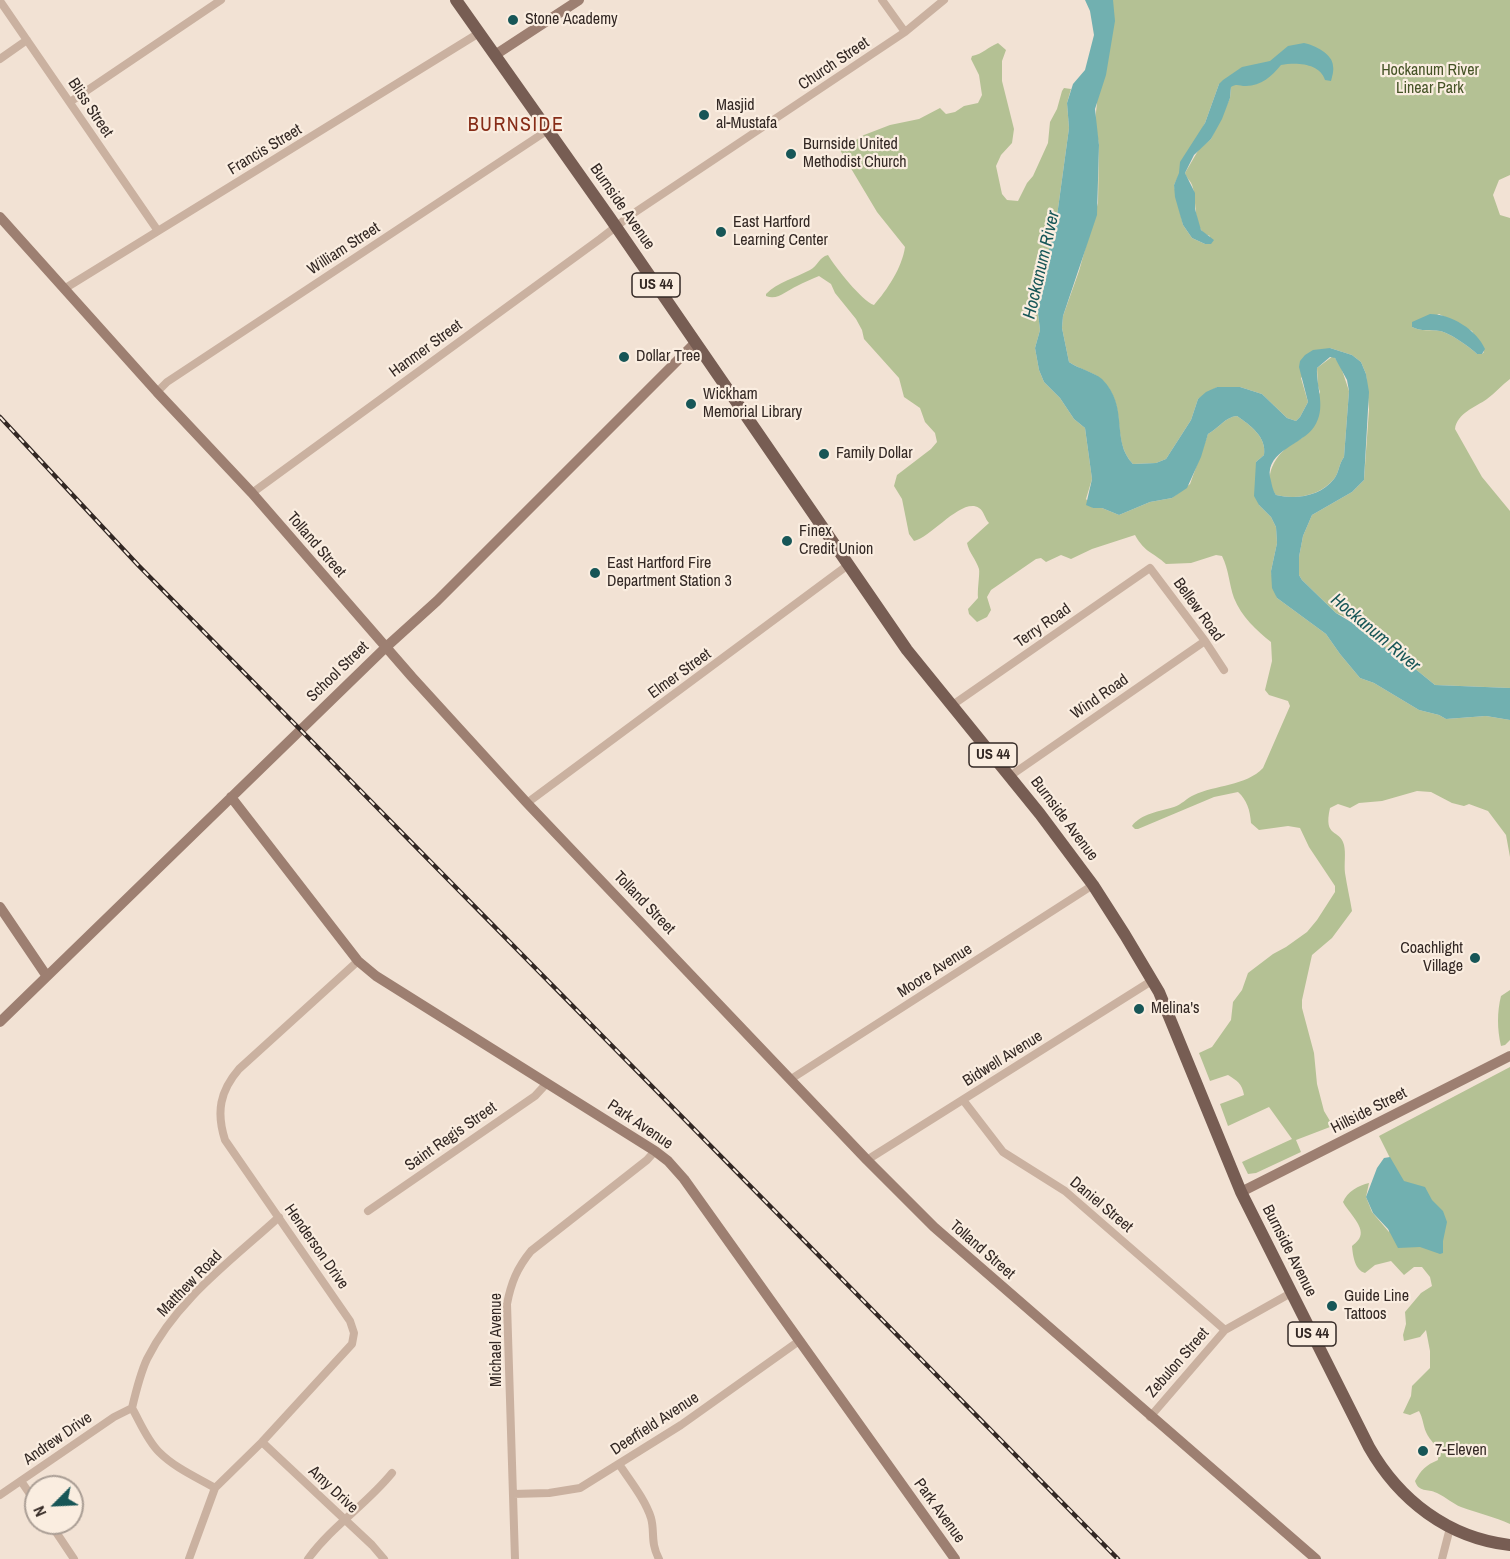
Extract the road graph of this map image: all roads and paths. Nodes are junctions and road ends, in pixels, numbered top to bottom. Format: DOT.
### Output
graph roads {
  1 [pos="220,0"];
  2 [pos="456,0"];
  3 [pos="579,0"];
  4 [pos="882,0"];
  5 [pos="944,0"];
  6 [pos="0,1"];
  7 [pos="905,32"];
  8 [pos="479,33"];
  9 [pos="27,40"];
  10 [pos="495,55"];
  11 [pos="0,58"];
  12 [pos="70,102"];
  13 [pos="548,130"];
  14 [pos="0,217"];
  15 [pos="616,226"];
  16 [pos="158,231"];
  17 [pos="64,289"];
  18 [pos="695,343"];
  19 [pos="157,392"];
  20 [pos="252,492"];
  21 [pos="848,565"];
  22 [pos="1150,568"];
  23 [pos="1205,641"];
  24 [pos="384,648"];
  25 [pos="1224,670"];
  26 [pos="951,705"];
  27 [pos="1010,776"];
  28 [pos="231,796"];
  29 [pos="527,802"];
  30 [pos="1093,885"];
  31 [pos="0,907"];
  32 [pos="358,962"];
  33 [pos="46,975"];
  34 [pos="1153,980"];
  35 [pos="0,1022"];
  36 [pos="1510,1056"];
  37 [pos="791,1079"];
  38 [pos="547,1083"];
  39 [pos="963,1100"];
  40 [pos="655,1151"];
  41 [pos="867,1160"];
  42 [pos="1241,1192"];
  43 [pos="368,1211"];
  44 [pos="279,1217"];
  45 [pos="1291,1293"];
  46 [pos="1225,1330"];
  47 [pos="799,1341"];
  48 [pos="132,1408"];
  49 [pos="1150,1417"];
  50 [pos="262,1442"];
  51 [pos="619,1464"];
  52 [pos="392,1473"];
  53 [pos="21,1481"];
  54 [pos="24,1485"];
  55 [pos="215,1488"];
  56 [pos="513,1494"];
  57 [pos="0,1496"];
  58 [pos="345,1520"];
  59 [pos="1450,1528"];
  60 [pos="58,1535"];
  61 [pos="1510,1545"];
  62 [pos="950,1557"];
  63 [pos="74,1559"];
  64 [pos="189,1559"];
  65 [pos="308,1559"];
  66 [pos="384,1559"];
  67 [pos="515,1559"];
  68 [pos="659,1559"];
  69 [pos="1316,1559"];
  70 [pos="1442,1559"];
  1 -- 12 [label="street"];
  2 -- 8 [label="main road, Burnside Avenue / US 44"];
  3 -- 10 [label="main road"];
  4 -- 7 [label="street"];
  5 -- 7 [label="street, Church Street"];
  6 -- 9 [label="street, Bliss Street"];
  7 -- 15 [label="street, Church Street"];
  8 -- 10 [label="main road, Burnside Avenue / US 44"];
  8 -- 16 [label="street, Francis Street"];
  9 -- 11 [label="street"];
  9 -- 12 [label="street, Bliss Street"];
  10 -- 13 [label="main road, Burnside Avenue / US 44"];
  12 -- 16 [label="street, Bliss Street"];
  13 -- 15 [label="main road, Burnside Avenue / US 44"];
  13 -- 19 [label="street, William Street"];
  14 -- 17 [label="main road, Tolland Street"];
  15 -- 18 [label="main road, Burnside Avenue / US 44"];
  15 -- 20 [label="street, Hanmer Street"];
  16 -- 17 [label="street, Francis Street"];
  17 -- 19 [label="main road, Tolland Street"];
  18 -- 21 [label="main road, Burnside Avenue / US 44"];
  18 -- 24 [label="main road, School Street"];
  19 -- 20 [label="main road, Tolland Street"];
  20 -- 24 [label="main road, Tolland Street"];
  21 -- 26 [label="main road, Burnside Avenue / US 44"];
  21 -- 29 [label="street, Elmer Street"];
  22 -- 23 [label="street, Bellew Road"];
  22 -- 26 [label="street, Terry Road"];
  23 -- 25 [label="street, Bellew Road"];
  23 -- 27 [label="street, Wind Road"];
  24 -- 28 [label="main road, School Street"];
  24 -- 29 [label="main road, Tolland Street"];
  26 -- 27 [label="main road, Burnside Avenue / US 44"];
  27 -- 30 [label="main road, Burnside Avenue / US 44"];
  28 -- 32 [label="main road, Park Avenue"];
  28 -- 33 [label="main road, School Street"];
  29 -- 37 [label="main road, Tolland Street"];
  30 -- 34 [label="main road, Burnside Avenue / US 44"];
  30 -- 37 [label="street, Moore Avenue"];
  31 -- 33 [label="main road"];
  32 -- 38 [label="main road, Park Avenue"];
  32 -- 44 [label="street, Henderson Drive"];
  33 -- 35 [label="main road, School Street"];
  34 -- 39 [label="street, Bidwell Avenue"];
  34 -- 42 [label="main road, Burnside Avenue / US 44"];
  36 -- 42 [label="main road, Hillside Street"];
  37 -- 41 [label="main road, Tolland Street"];
  38 -- 40 [label="main road, Park Avenue"];
  38 -- 43 [label="street, Saint Regis Street"];
  39 -- 41 [label="street, Bidwell Avenue"];
  39 -- 46 [label="street, Daniel Street"];
  40 -- 47 [label="main road, Park Avenue"];
  40 -- 56 [label="street, Michael Avenue"];
  41 -- 49 [label="main road, Tolland Street"];
  42 -- 45 [label="main road, Burnside Avenue / US 44"];
  44 -- 48 [label="street, Matthew Road"];
  44 -- 50 [label="street, Henderson Drive"];
  45 -- 46 [label="street, Zebulon Street"];
  45 -- 59 [label="main road, Burnside Avenue / US 44"];
  46 -- 49 [label="street, Zebulon Street"];
  47 -- 51 [label="street, Deerfield Avenue"];
  47 -- 62 [label="main road, Park Avenue"];
  48 -- 53 [label="street, Andrew Drive"];
  48 -- 55 [label="street"];
  49 -- 69 [label="main road, Tolland Street"];
  50 -- 55 [label="street, Henderson Drive"];
  50 -- 58 [label="street, Amy Drive"];
  51 -- 56 [label="street, Deerfield Avenue"];
  51 -- 68 [label="street"];
  52 -- 58 [label="street"];
  53 -- 54 [label="street"];
  53 -- 57 [label="street, Andrew Drive"];
  55 -- 64 [label="street, Henderson Drive"];
  56 -- 67 [label="street, Michael Avenue"];
  58 -- 65 [label="street"];
  58 -- 66 [label="street, Amy Drive"];
  59 -- 61 [label="main road, Burnside Avenue / US 44"];
  59 -- 70 [label="street"];
  60 -- 63 [label="street"];
}
